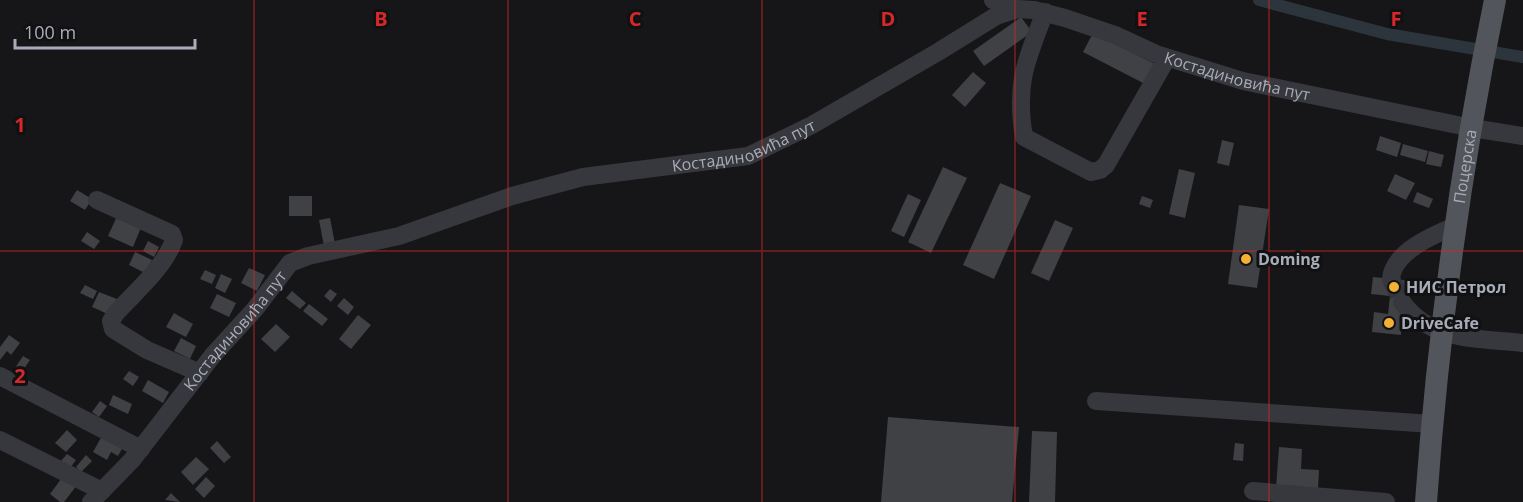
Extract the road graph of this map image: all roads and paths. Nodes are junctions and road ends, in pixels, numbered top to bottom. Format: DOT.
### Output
graph roads {
  1 [pos="993,0"];
  2 [pos="1494,7"];
  3 [pos="1017,9"];
  4 [pos="1045,12"];
  5 [pos="1167,58"];
  6 [pos="1472,128"];
  7 [pos="1523,136"];
  8 [pos="97,200"];
  9 [pos="1455,226"];
  10 [pos="1391,279"];
  11 [pos="1402,302"];
  12 [pos="1443,334"];
  13 [pos="1523,343"];
  14 [pos="200,373"];
  15 [pos="0,376"];
  16 [pos="1096,401"];
  17 [pos="1432,424"];
  18 [pos="0,440"];
  19 [pos="141,449"];
  20 [pos="1253,491"];
  21 [pos="96,497"];
  22 [pos="1386,502"];
  23 [pos="1426,502"];
  1 -- 3 [label="street"];
  2 -- 6 [label="main road, Поцерска"];
  3 -- 4 [label="street, Костадиновића пут"];
  3 -- 14 [label="street, Костадиновића пут"];
  4 -- 5 [label="street, Костадиновића пут"];
  4 -- 5 [label="street"];
  5 -- 6 [label="street, Костадиновића пут"];
  6 -- 7 [label="street, Костадиновића пут"];
  6 -- 9 [label="main road, Поцерска"];
  8 -- 14 [label="street"];
  9 -- 10 [label="street"];
  9 -- 12 [label="main road, Поцерска"];
  11 -- 12 [label="street"];
  12 -- 13 [label="street"];
  12 -- 17 [label="main road, Поцерска"];
  14 -- 19 [label="street, Костадиновића пут"];
  15 -- 19 [label="street"];
  16 -- 17 [label="street"];
  17 -- 23 [label="main road, Поцерска"];
  18 -- 21 [label="street"];
  19 -- 21 [label="street, Костадиновића пут"];
  20 -- 22 [label="street"];
}
